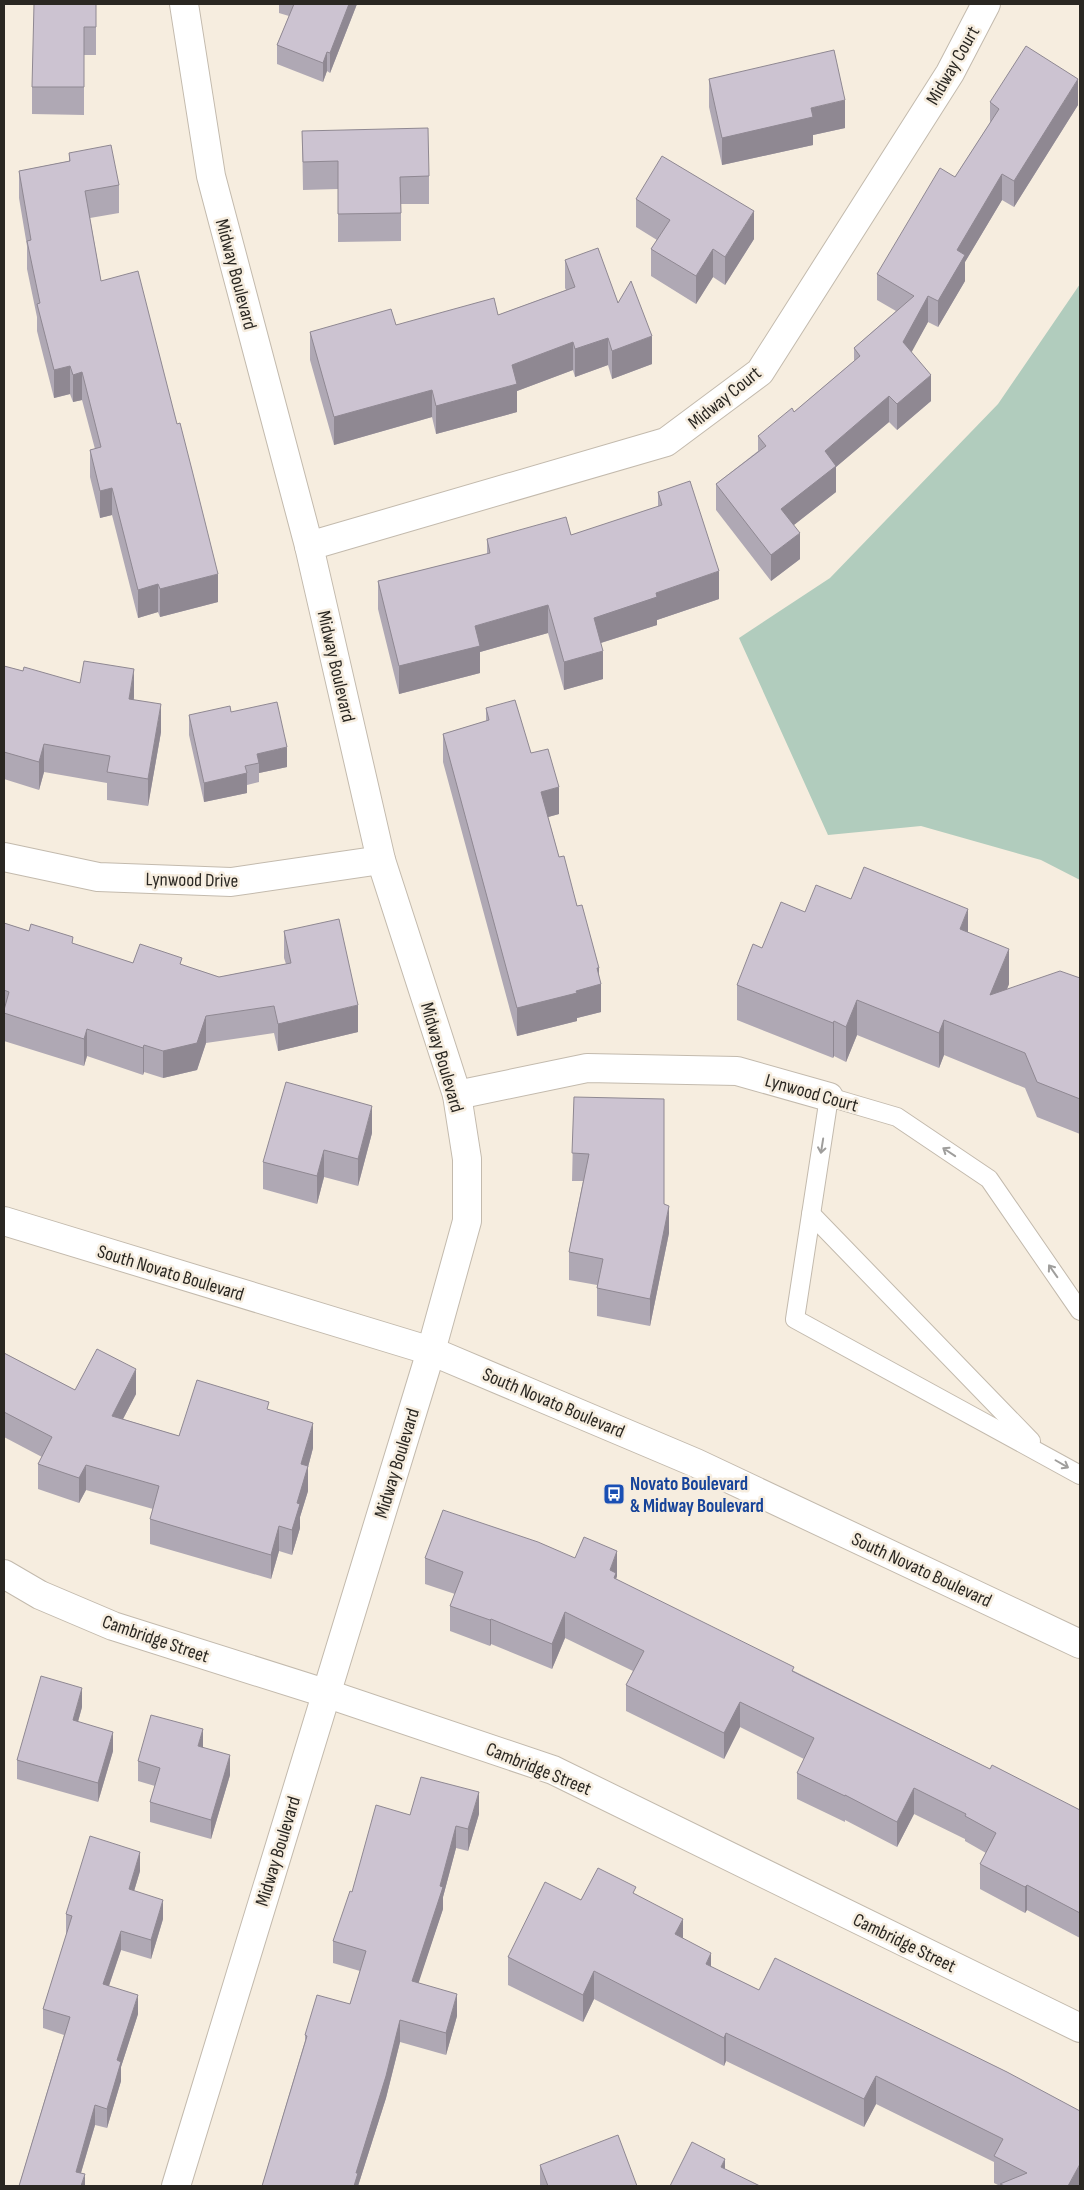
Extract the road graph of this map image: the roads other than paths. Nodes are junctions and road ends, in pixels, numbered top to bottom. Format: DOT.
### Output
graph roads {
  1 [pos="184,4"];
  2 [pos="986,4"];
  3 [pos="309,546"];
  4 [pos="4,857"];
  5 [pos="381,860"];
  6 [pos="457,1095"];
  7 [pos="829,1097"];
  8 [pos="811,1214"];
  9 [pos="4,1221"];
  10 [pos="1080,1311"];
  11 [pos="431,1351"];
  12 [pos="1043,1454"];
  13 [pos="1080,1475"];
  14 [pos="4,1574"];
  15 [pos="1080,1644"];
  16 [pos="325,1693"];
  17 [pos="1080,2028"];
  18 [pos="176,2186"];
  1 -- 3 [label="street, Midway Boulevard"];
  2 -- 3 [label="street, Midway Court"];
  3 -- 5 [label="street, Midway Boulevard"];
  4 -- 5 [label="street, Lynwood Drive"];
  5 -- 6 [label="street, Midway Boulevard"];
  6 -- 7 [label="street, Lynwood Court"];
  6 -- 11 [label="street, Midway Boulevard"];
  7 -- 8 [label="lane, one-way"];
  10 -- 7 [label="lane, Lynwood Court, one-way"];
  8 -- 12 [label="lane"];
  8 -- 12 [label="lane"];
  9 -- 11 [label="street, South Novato Boulevard"];
  11 -- 15 [label="street, South Novato Boulevard"];
  11 -- 16 [label="street, Midway Boulevard"];
  12 -- 13 [label="lane, one-way"];
  14 -- 16 [label="street, Cambridge Street"];
  16 -- 17 [label="street, Cambridge Street"];
  16 -- 18 [label="street, Midway Boulevard"];
}
